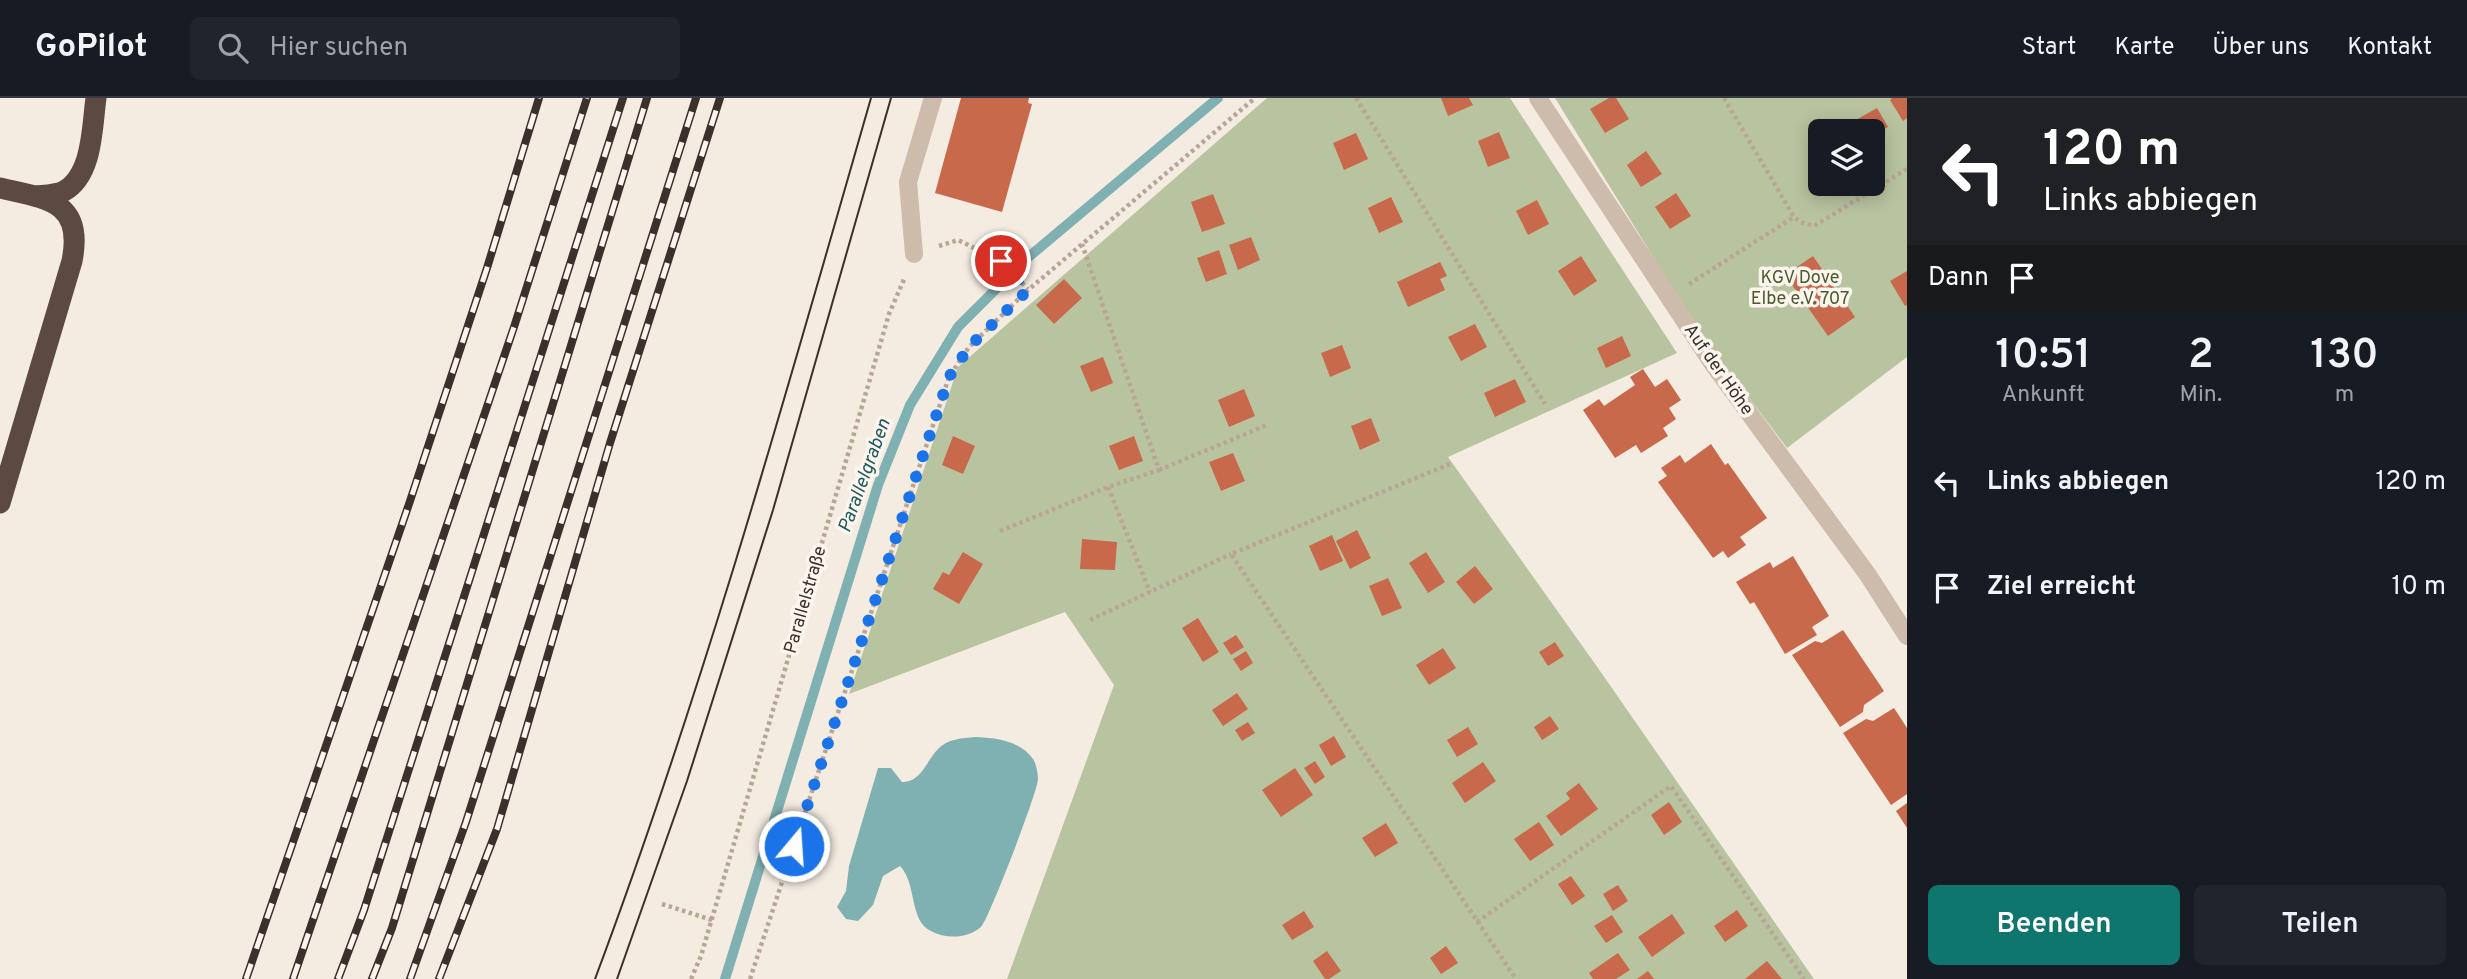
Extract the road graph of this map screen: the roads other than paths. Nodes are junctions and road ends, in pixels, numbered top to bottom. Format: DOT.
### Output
graph roads {
  1 [pos="96,98"];
  2 [pos="933,98"];
  3 [pos="1538,98"];
  4 [pos="0,188"];
  5 [pos="34,196"];
  6 [pos="914,254"];
  7 [pos="0,503"];
  8 [pos="1907,636"];
  1 -- 5 [label="highway"];
  2 -- 6 [label="street"];
  3 -- 8 [label="street, Auf der Höhe"];
  4 -- 5 [label="highway"];
  5 -- 7 [label="highway"];
}
